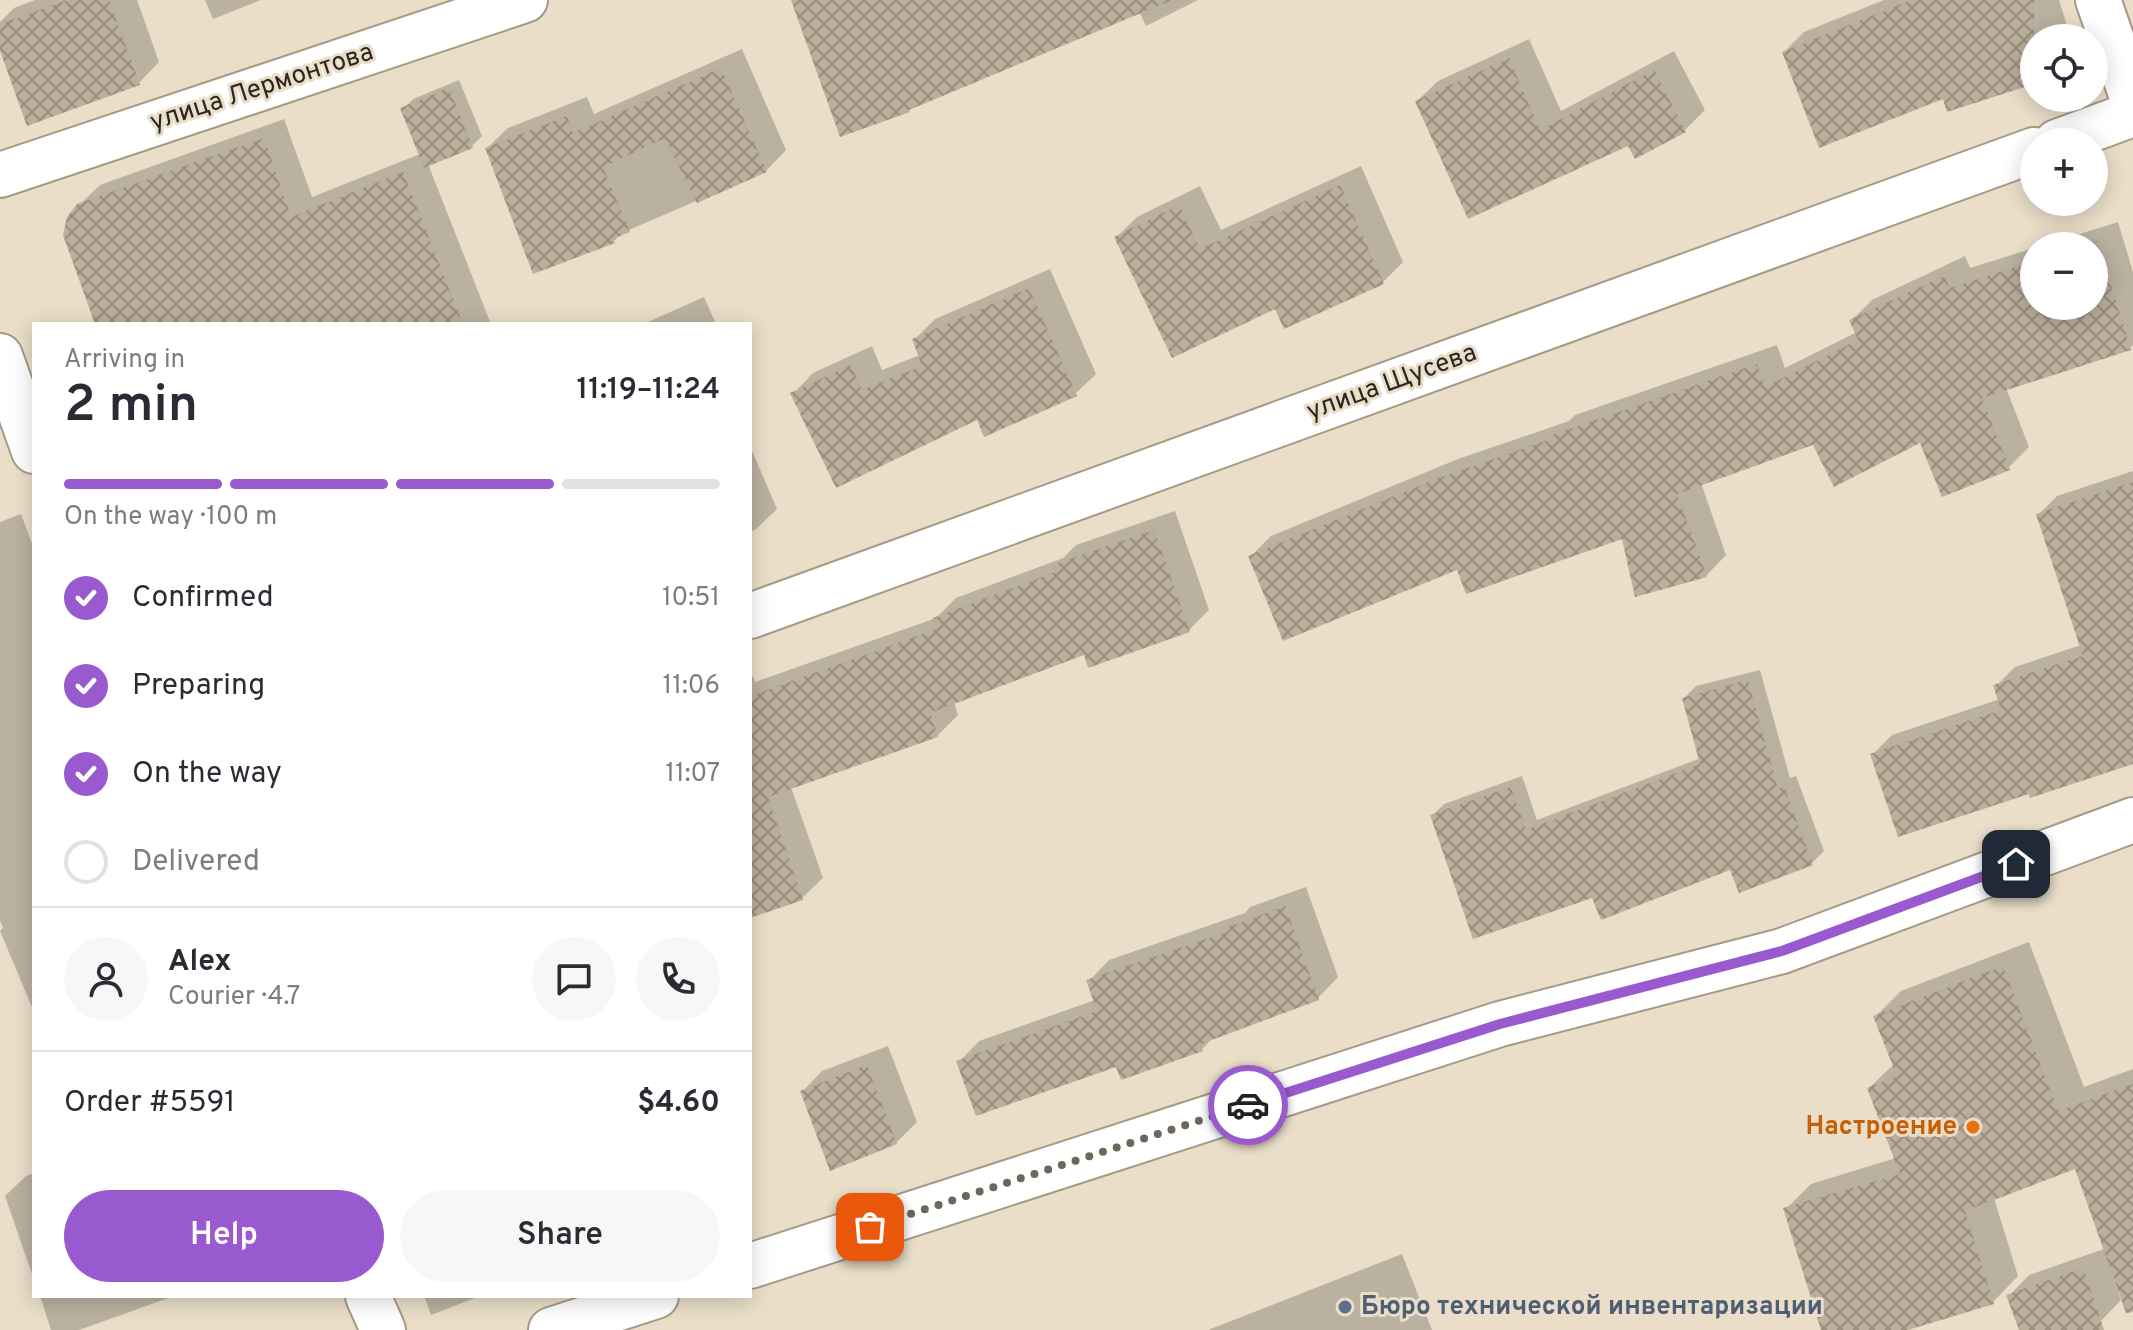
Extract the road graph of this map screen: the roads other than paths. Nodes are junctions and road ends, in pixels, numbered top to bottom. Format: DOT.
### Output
graph roads {
  1 [pos="525,0"];
  2 [pos="2098,0"];
  3 [pos="2133,100"];
  4 [pos="2133,114"];
  5 [pos="2095,128"];
  6 [pos="2020,155"];
  7 [pos="0,175"];
  8 [pos="0,356"];
  9 [pos="32,445"];
  10 [pos="752,615"];
  11 [pos="2133,820"];
  12 [pos="752,1265"];
  13 [pos="369,1298"];
  14 [pos="650,1298"];
  15 [pos="383,1330"];
  16 [pos="551,1330"];
  1 -- 7 [label="street, улица Лермонтова"];
  2 -- 3 [label="street"];
  4 -- 5 [label="street"];
  6 -- 10 [label="street, улица Щусева"];
  8 -- 9 [label="street"];
  11 -- 12 [label="street"];
  13 -- 15 [label="street"];
  14 -- 16 [label="street"];
}
